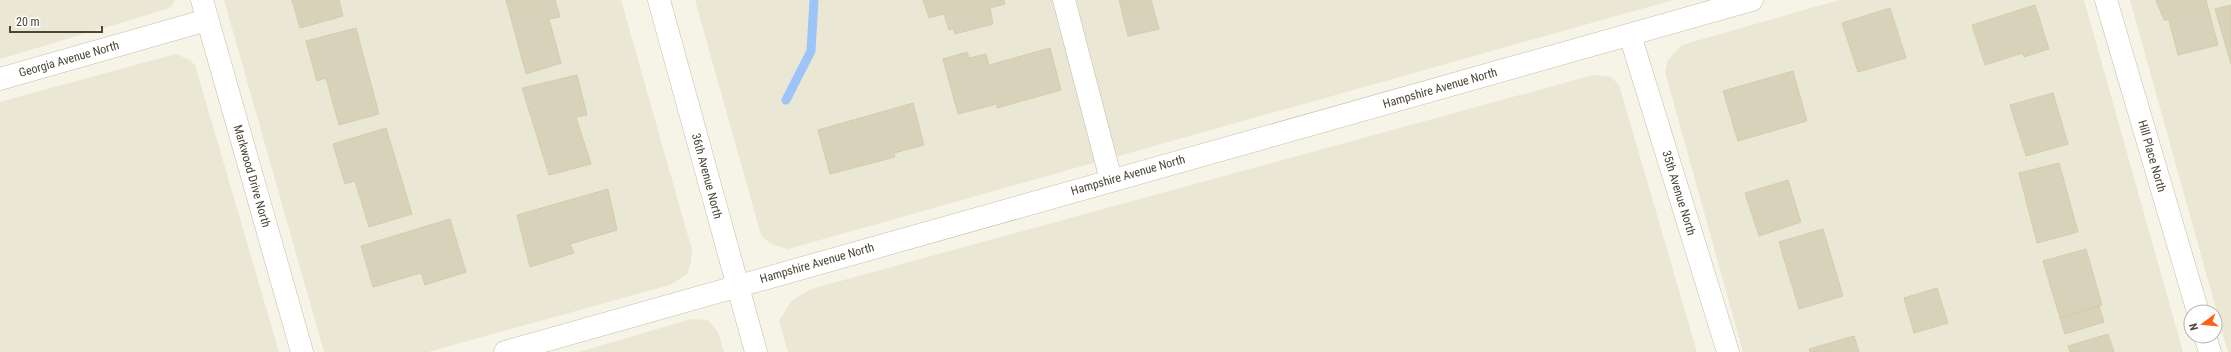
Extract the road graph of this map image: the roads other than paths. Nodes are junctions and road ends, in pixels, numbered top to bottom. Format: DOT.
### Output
graph roads {
  1 [pos="659,0"];
  2 [pos="1064,0"];
  3 [pos="1752,0"];
  4 [pos="2106,0"];
  5 [pos="204,10"];
  6 [pos="1630,35"];
  7 [pos="0,79"];
  8 [pos="1111,180"];
  9 [pos="736,286"];
  10 [pos="2196,304"];
  11 [pos="302,352"];
  12 [pos="505,352"];
  13 [pos="756,352"];
  14 [pos="1728,352"];
  1 -- 9 [label="street, 36th Avenue North"];
  2 -- 8 [label="street"];
  3 -- 6 [label="street, Hampshire Avenue North"];
  4 -- 10 [label="street, Hill Place North"];
  5 -- 7 [label="street, Georgia Avenue North"];
  5 -- 11 [label="street, Markwood Drive North"];
  6 -- 8 [label="street, Hampshire Avenue North"];
  6 -- 14 [label="street, 35th Avenue North"];
  8 -- 9 [label="street, Hampshire Avenue North"];
  9 -- 12 [label="street, Hampshire Avenue North"];
  9 -- 13 [label="street, 36th Avenue North"];
}
